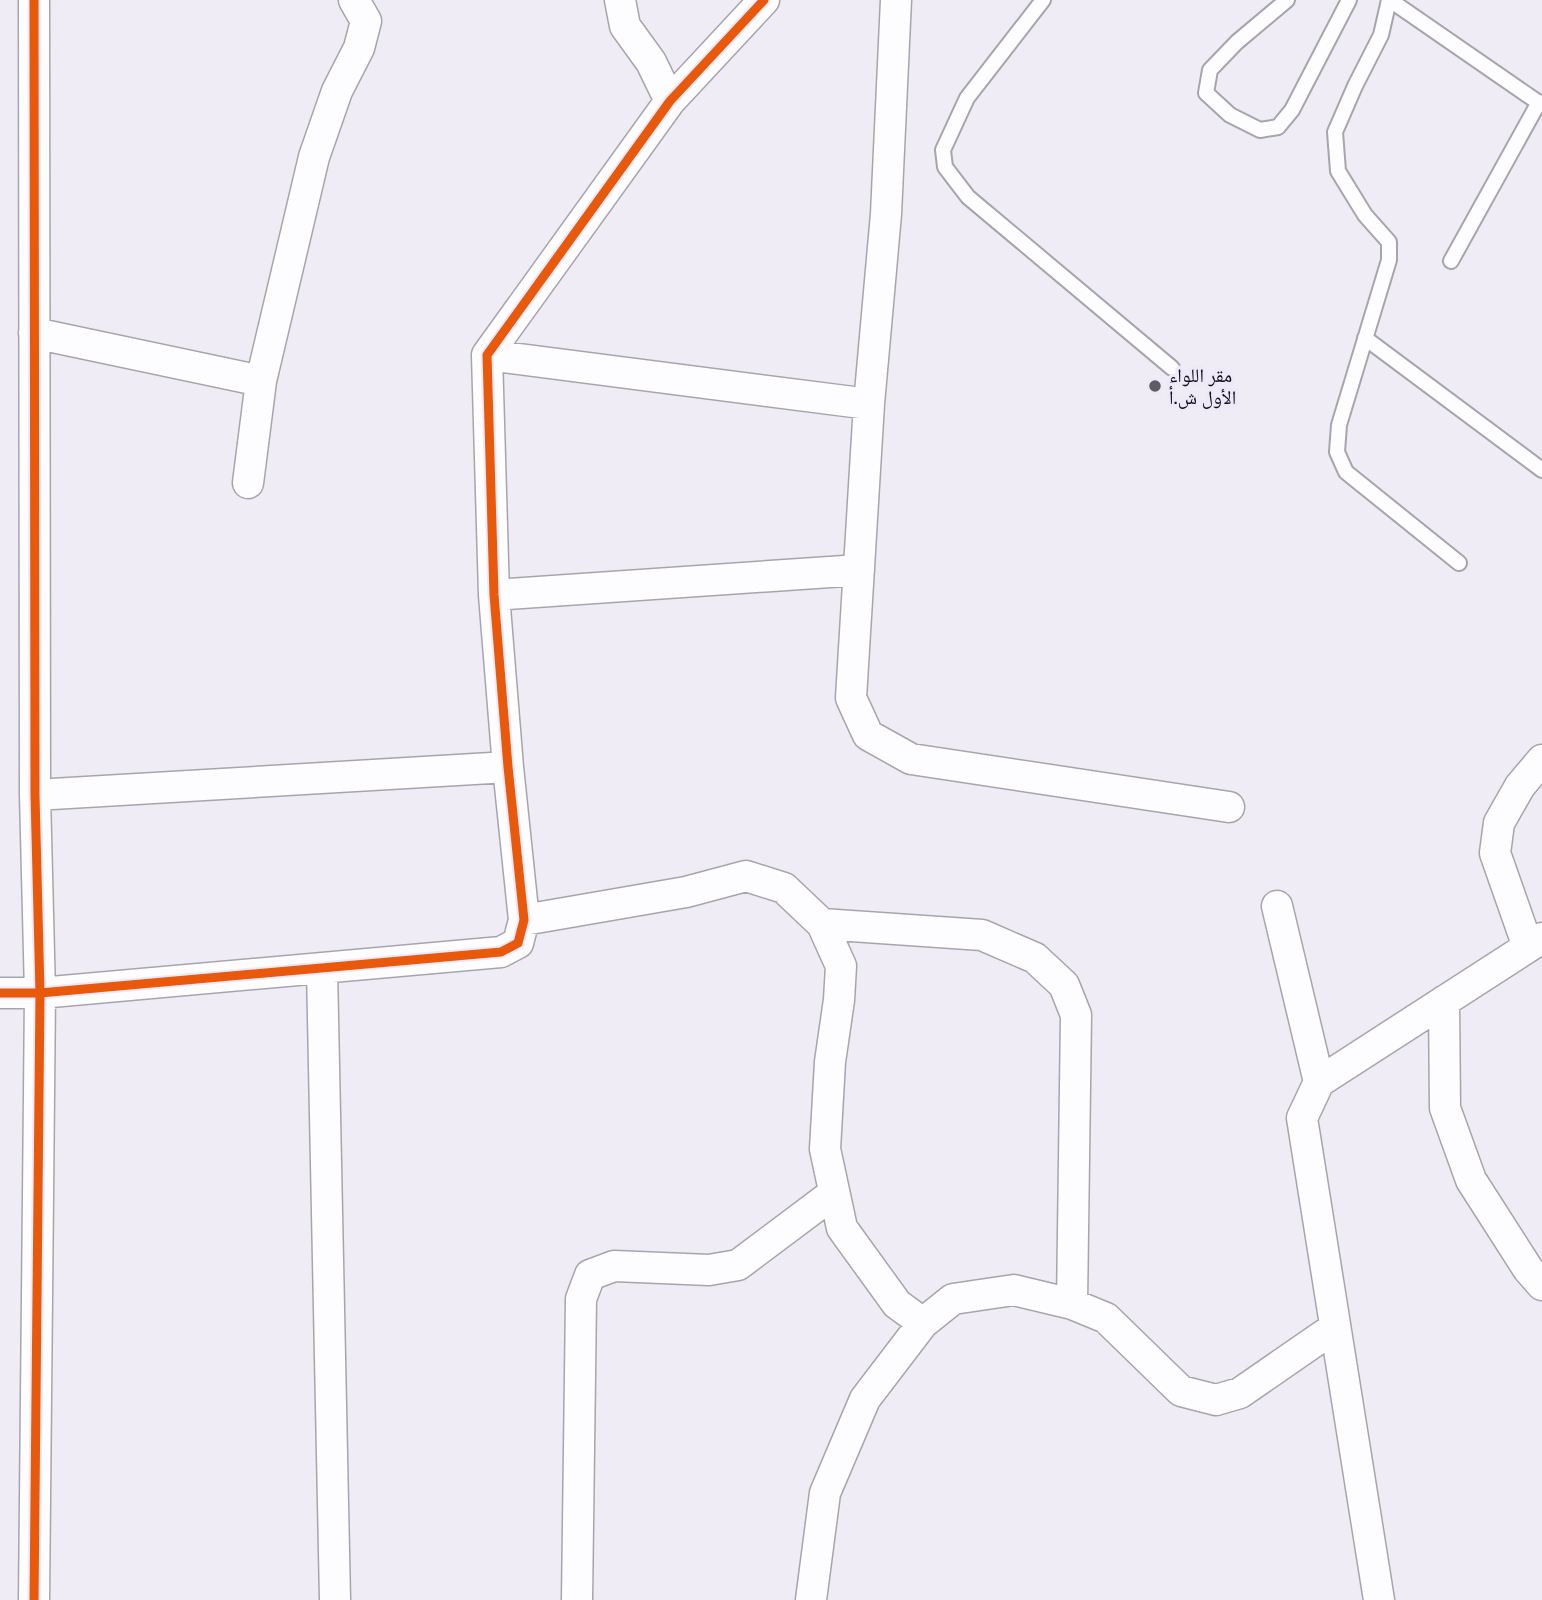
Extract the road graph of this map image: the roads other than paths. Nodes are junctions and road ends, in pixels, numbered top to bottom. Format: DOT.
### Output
graph roads {
  1 [pos="34,0"];
  2 [pos="354,0"];
  3 [pos="620,0"];
  4 [pos="764,0"];
  5 [pos="896,0"];
  6 [pos="1043,0"];
  7 [pos="1287,0"];
  8 [pos="1349,0"];
  9 [pos="1390,0"];
  10 [pos="670,101"];
  11 [pos="1540,104"];
  12 [pos="1451,261"];
  13 [pos="34,333"];
  14 [pos="1365,338"];
  15 [pos="486,355"];
  16 [pos="1172,368"];
  17 [pos="261,381"];
  18 [pos="869,404"];
  19 [pos="1542,470"];
  20 [pos="248,483"];
  21 [pos="1459,563"];
  22 [pos="859,570"];
  23 [pos="494,595"];
  24 [pos="1542,760"];
  25 [pos="508,767"];
  26 [pos="35,795"];
  27 [pos="1230,807"];
  28 [pos="1277,906"];
  29 [pos="524,920"];
  30 [pos="822,924"];
  31 [pos="1535,943"];
  32 [pos="322,969"];
  33 [pos="0,993"];
  34 [pos="40,993"];
  35 [pos="1444,1000"];
  36 [pos="1319,1082"];
  37 [pos="834,1193"];
  38 [pos="1542,1285"];
  39 [pos="1072,1304"];
  40 [pos="923,1323"];
  41 [pos="1334,1328"];
  42 [pos="34,1600"];
  43 [pos="335,1600"];
  44 [pos="577,1600"];
  45 [pos="811,1600"];
  46 [pos="1379,1600"];
  1 -- 13 [label="street"];
  2 -- 17 [label="street"];
  3 -- 10 [label="street"];
  4 -- 10 [label="street"];
  5 -- 18 [label="street"];
  6 -- 16 [label="lane"];
  7 -- 8 [label="lane"];
  9 -- 11 [label="lane"];
  9 -- 14 [label="lane"];
  10 -- 15 [label="street"];
  11 -- 12 [label="lane"];
  13 -- 17 [label="street"];
  13 -- 26 [label="street"];
  14 -- 19 [label="lane"];
  14 -- 21 [label="lane"];
  15 -- 18 [label="street"];
  15 -- 23 [label="street"];
  17 -- 20 [label="street"];
  18 -- 22 [label="street"];
  22 -- 23 [label="street"];
  22 -- 27 [label="street"];
  23 -- 25 [label="street"];
  24 -- 31 [label="street"];
  25 -- 26 [label="street"];
  25 -- 29 [label="street"];
  26 -- 34 [label="street"];
  28 -- 36 [label="street"];
  29 -- 30 [label="street"];
  29 -- 32 [label="street"];
  30 -- 37 [label="street"];
  30 -- 39 [label="street"];
  31 -- 35 [label="street"];
  32 -- 34 [label="street"];
  32 -- 43 [label="street"];
  33 -- 34 [label="street"];
  34 -- 42 [label="street"];
  35 -- 36 [label="street"];
  35 -- 38 [label="street"];
  36 -- 41 [label="street"];
  37 -- 40 [label="street"];
  37 -- 44 [label="street"];
  39 -- 40 [label="street"];
  39 -- 41 [label="street"];
  40 -- 45 [label="street"];
  41 -- 46 [label="street"];
}
